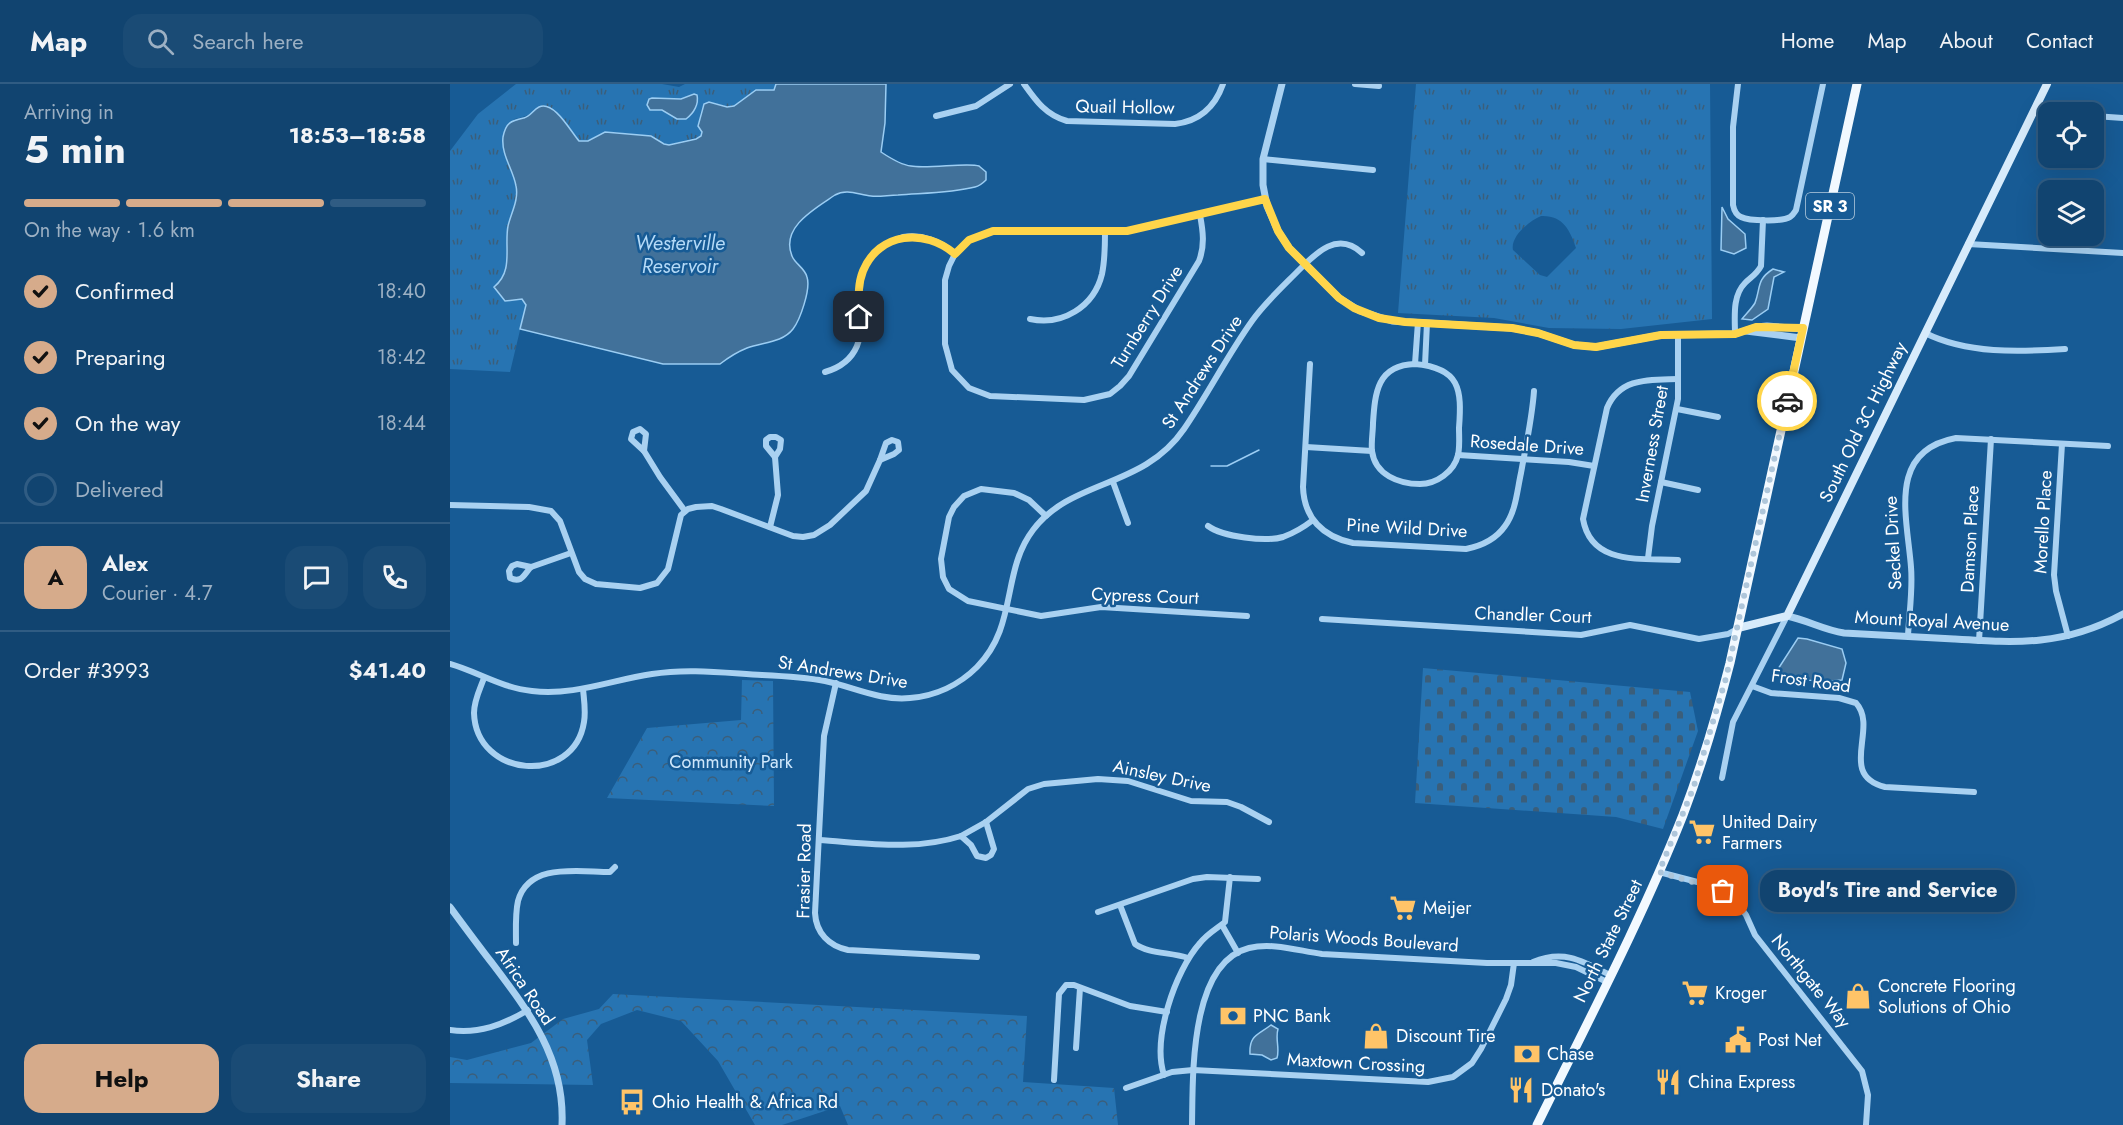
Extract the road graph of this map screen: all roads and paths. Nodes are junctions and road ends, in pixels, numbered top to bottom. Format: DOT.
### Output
graph roads {
  1 [pos="1010,84"];
  2 [pos="1024,84"];
  3 [pos="1223,84"];
  4 [pos="1282,84"];
  5 [pos="1355,84"];
  6 [pos="1738,84"];
  7 [pos="1823,84"];
  8 [pos="1857,84"];
  9 [pos="2047,84"];
  10 [pos="1379,86"];
  11 [pos="2033,112"];
  12 [pos="2038,112"];
  13 [pos="936,116"];
  14 [pos="2104,117"];
  15 [pos="2123,118"];
  16 [pos="1263,159"];
  17 [pos="1372,170"];
  18 [pos="1265,199"];
  19 [pos="1200,215"];
  20 [pos="1763,220"];
  21 [pos="1105,232"];
  22 [pos="1968,244"];
  23 [pos="1362,253"];
  24 [pos="2123,253"];
  25 [pos="955,254"];
  26 [pos="1305,264"];
  27 [pos="1030,319"];
  28 [pos="1418,322"];
  29 [pos="1428,323"];
  30 [pos="1802,333"];
  31 [pos="1925,333"];
  32 [pos="1678,334"];
  33 [pos="1735,334"];
  34 [pos="2065,349"];
  35 [pos="1310,364"];
  36 [pos="1415,364"];
  37 [pos="1425,365"];
  38 [pos="825,372"];
  39 [pos="1678,380"];
  40 [pos="1534,391"];
  41 [pos="1677,409"];
  42 [pos="1718,417"];
  43 [pos="1991,440"];
  44 [pos="2062,444"];
  45 [pos="2108,446"];
  46 [pos="1306,447"];
  47 [pos="644,451"];
  48 [pos="1372,451"];
  49 [pos="1458,454"];
  50 [pos="775,457"];
  51 [pos="1524,459"];
  52 [pos="880,460"];
  53 [pos="1594,466"];
  54 [pos="1113,482"];
  55 [pos="1661,482"];
  56 [pos="1698,490"];
  57 [pos="450,504"];
  58 [pos="685,511"];
  59 [pos="1046,516"];
  60 [pos="1313,520"];
  61 [pos="1128,523"];
  62 [pos="1208,526"];
  63 [pos="770,527"];
  64 [pos="571,553"];
  65 [pos="1648,558"];
  66 [pos="1678,560"];
  67 [pos="531,567"];
  68 [pos="1007,609"];
  69 [pos="2123,614"];
  70 [pos="1247,616"];
  71 [pos="1787,616"];
  72 [pos="1322,619"];
  73 [pos="1738,628"];
  74 [pos="1908,636"];
  75 [pos="2068,636"];
  76 [pos="1979,641"];
  77 [pos="450,664"];
  78 [pos="484,678"];
  79 [pos="836,683"];
  80 [pos="1752,686"];
  81 [pos="583,689"];
  82 [pos="1722,778"];
  83 [pos="1974,792"];
  84 [pos="986,822"];
  85 [pos="1269,822"];
  86 [pos="961,836"];
  87 [pos="819,840"];
  88 [pos="615,867"];
  89 [pos="1659,872"];
  90 [pos="1230,877"];
  91 [pos="1258,879"];
  92 [pos="1120,905"];
  93 [pos="450,907"];
  94 [pos="1098,912"];
  95 [pos="1222,925"];
  96 [pos="516,943"];
  97 [pos="1238,953"];
  98 [pos="977,957"];
  99 [pos="1188,958"];
  100 [pos="1515,963"];
  101 [pos="1608,978"];
  102 [pos="1080,988"];
  103 [pos="528,1010"];
  104 [pos="1167,1012"];
  105 [pos="450,1030"];
  106 [pos="1076,1048"];
  107 [pos="1193,1070"];
  108 [pos="1164,1075"];
  109 [pos="1054,1080"];
  110 [pos="1126,1088"];
  111 [pos="562,1125"];
  112 [pos="1192,1125"];
  113 [pos="1537,1125"];
  114 [pos="1866,1125"];
  1 -- 13 [label="street"];
  2 -- 3 [label="street, Quail Hollow"];
  4 -- 16 [label="street"];
  5 -- 10 [label="street"];
  6 -- 20 [label="street"];
  7 -- 20 [label="street"];
  8 -- 30 [label="main road, SR 3"];
  9 -- 11 [label="main road, South Old 3C Highway"];
  11 -- 12 [label="street"];
  11 -- 22 [label="main road, South Old 3C Highway"];
  14 -- 15 [label="street"];
  16 -- 17 [label="street"];
  16 -- 18 [label="street"];
  18 -- 19 [label="street"];
  18 -- 26 [label="street"];
  19 -- 21 [label="street"];
  19 -- 25 [label="street, Turnberry Drive"];
  20 -- 33 [label="street"];
  21 -- 25 [label="street"];
  21 -- 27 [label="street"];
  22 -- 24 [label="street"];
  22 -- 31 [label="main road, South Old 3C Highway"];
  23 -- 26 [label="street, St Andrews Drive"];
  25 -- 38 [label="street"];
  26 -- 28 [label="street"];
  26 -- 54 [label="street, St Andrews Drive"];
  28 -- 29 [label="street"];
  28 -- 36 [label="street"];
  29 -- 32 [label="street"];
  29 -- 37 [label="street"];
  30 -- 33 [label="street"];
  30 -- 73 [label="main road, SR 3"];
  31 -- 34 [label="street"];
  31 -- 71 [label="main road, South Old 3C Highway"];
  32 -- 33 [label="street"];
  32 -- 39 [label="street, Inverness Street"];
  35 -- 46 [label="street"];
  36 -- 37 [label="street"];
  36 -- 48 [label="street"];
  37 -- 49 [label="street"];
  39 -- 41 [label="street, Inverness Street"];
  39 -- 53 [label="street"];
  40 -- 51 [label="street, Pine Wild Drive"];
  41 -- 42 [label="street"];
  41 -- 55 [label="street, Inverness Street"];
  43 -- 44 [label="street, Seckel Drive"];
  43 -- 74 [label="street, Seckel Drive"];
  43 -- 76 [label="street, Damson Place"];
  44 -- 45 [label="street, Seckel Drive"];
  44 -- 75 [label="street, Morello Place"];
  46 -- 48 [label="street"];
  46 -- 60 [label="street"];
  47 -- 58 [label="street"];
  48 -- 49 [label="street"];
  49 -- 51 [label="street, Rosedale Drive"];
  50 -- 63 [label="street"];
  51 -- 53 [label="street, Rosedale Drive"];
  51 -- 60 [label="street, Pine Wild Drive"];
  52 -- 63 [label="street"];
  53 -- 65 [label="street"];
  54 -- 59 [label="street, St Andrews Drive"];
  54 -- 61 [label="street"];
  55 -- 56 [label="street"];
  55 -- 65 [label="street, Inverness Street"];
  57 -- 64 [label="street"];
  58 -- 63 [label="street"];
  58 -- 64 [label="street"];
  59 -- 68 [label="street, St Andrews Drive"];
  59 -- 68 [label="street, Cypress Court"];
  60 -- 62 [label="street"];
  64 -- 67 [label="street"];
  65 -- 66 [label="street"];
  68 -- 70 [label="street, Cypress Court"];
  68 -- 79 [label="street, St Andrews Drive"];
  69 -- 75 [label="street, Mount Royal Avenue"];
  71 -- 73 [label="main road"];
  71 -- 74 [label="street, Mount Royal Avenue"];
  71 -- 80 [label="street, South Old 3C Highway"];
  72 -- 73 [label="street, Chandler Court"];
  73 -- 89 [label="main road, North State Street / SR 3"];
  74 -- 76 [label="street, Mount Royal Avenue"];
  75 -- 76 [label="street, Mount Royal Avenue"];
  77 -- 78 [label="street, St Andrews Drive"];
  78 -- 81 [label="street, St Andrews Drive"];
  78 -- 81 [label="street"];
  79 -- 81 [label="street, St Andrews Drive"];
  79 -- 87 [label="street, Frasier Road"];
  80 -- 82 [label="street, South Old 3C Highway"];
  80 -- 83 [label="street, Frost Road"];
  84 -- 85 [label="street, Ainsley Drive"];
  84 -- 86 [label="street, Ainsley Drive"];
  84 -- 86 [label="street"];
  86 -- 87 [label="street, Ainsley Drive"];
  87 -- 98 [label="street, Frasier Road"];
  88 -- 96 [label="street"];
  89 -- 101 [label="main road, North State Street / SR 3"];
  89 -- 114 [label="street, Northgate Way"];
  90 -- 91 [label="street"];
  90 -- 92 [label="street"];
  90 -- 95 [label="street"];
  92 -- 94 [label="street"];
  92 -- 99 [label="street"];
  93 -- 103 [label="street, Africa Road"];
  95 -- 97 [label="street"];
  95 -- 99 [label="street"];
  97 -- 100 [label="street, Polaris Woods Boulevard"];
  97 -- 107 [label="street"];
  99 -- 104 [label="street"];
  100 -- 101 [label="street, Polaris Woods Boulevard"];
  100 -- 107 [label="street, Maxtown Crossing"];
  101 -- 113 [label="main road, North State Street / SR 3"];
  102 -- 104 [label="street"];
  102 -- 106 [label="street"];
  102 -- 109 [label="street"];
  103 -- 105 [label="street"];
  103 -- 111 [label="street, Africa Road"];
  104 -- 108 [label="street"];
  107 -- 108 [label="street, Maxtown Crossing"];
  107 -- 112 [label="street"];
  108 -- 110 [label="street, Maxtown Crossing"];
}
